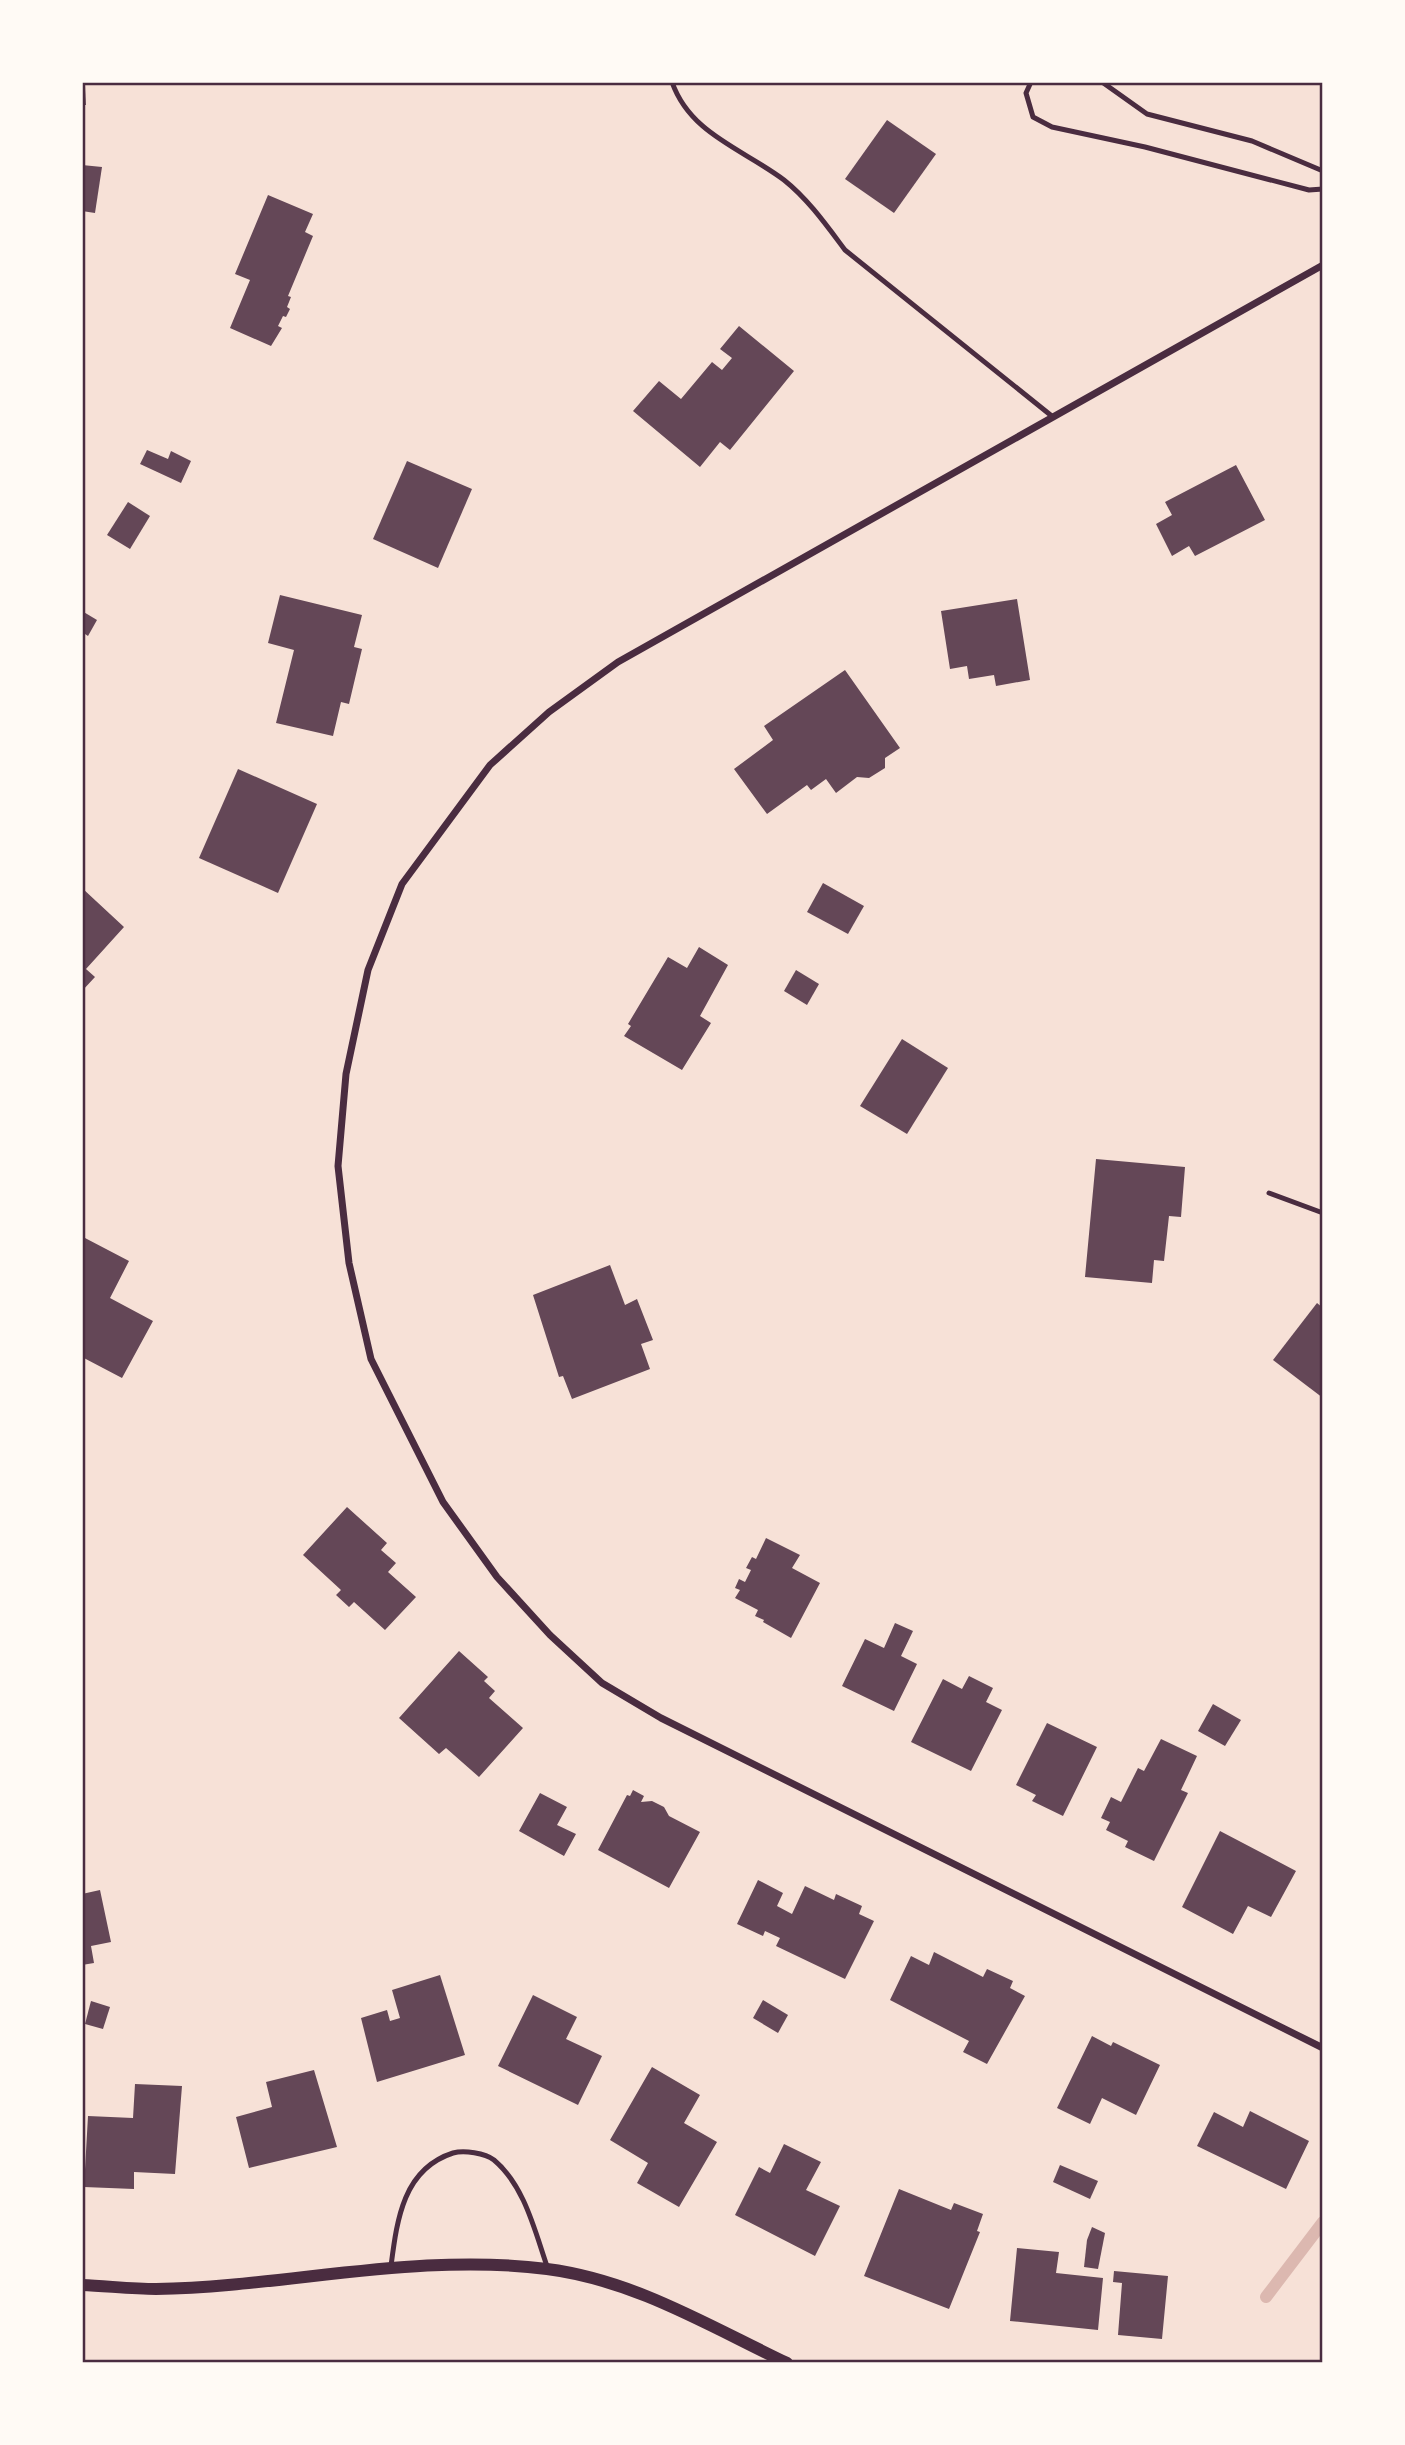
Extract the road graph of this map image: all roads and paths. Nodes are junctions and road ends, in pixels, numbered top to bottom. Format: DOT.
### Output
graph roads {
  1 [pos="671,82"];
  2 [pos="1031,82"];
  3 [pos="1101,82"];
  4 [pos="1323,171"];
  5 [pos="1323,189"];
  6 [pos="1323,265"];
  7 [pos="1053,417"];
  8 [pos="1269,1193"];
  9 [pos="1323,1213"];
  10 [pos="1323,2048"];
  11 [pos="391,2268"];
  12 [pos="548,2269"];
  13 [pos="82,2285"];
  14 [pos="787,2363"];
  1 -- 7 [label="lane"];
  2 -- 5 [label="lane"];
  3 -- 4 [label="lane"];
  6 -- 7 [label="street"];
  7 -- 10 [label="street"];
  8 -- 9 [label="lane"];
  11 -- 12 [label="street"];
  11 -- 12 [label="lane"];
  11 -- 13 [label="street"];
  12 -- 14 [label="street"];
}
